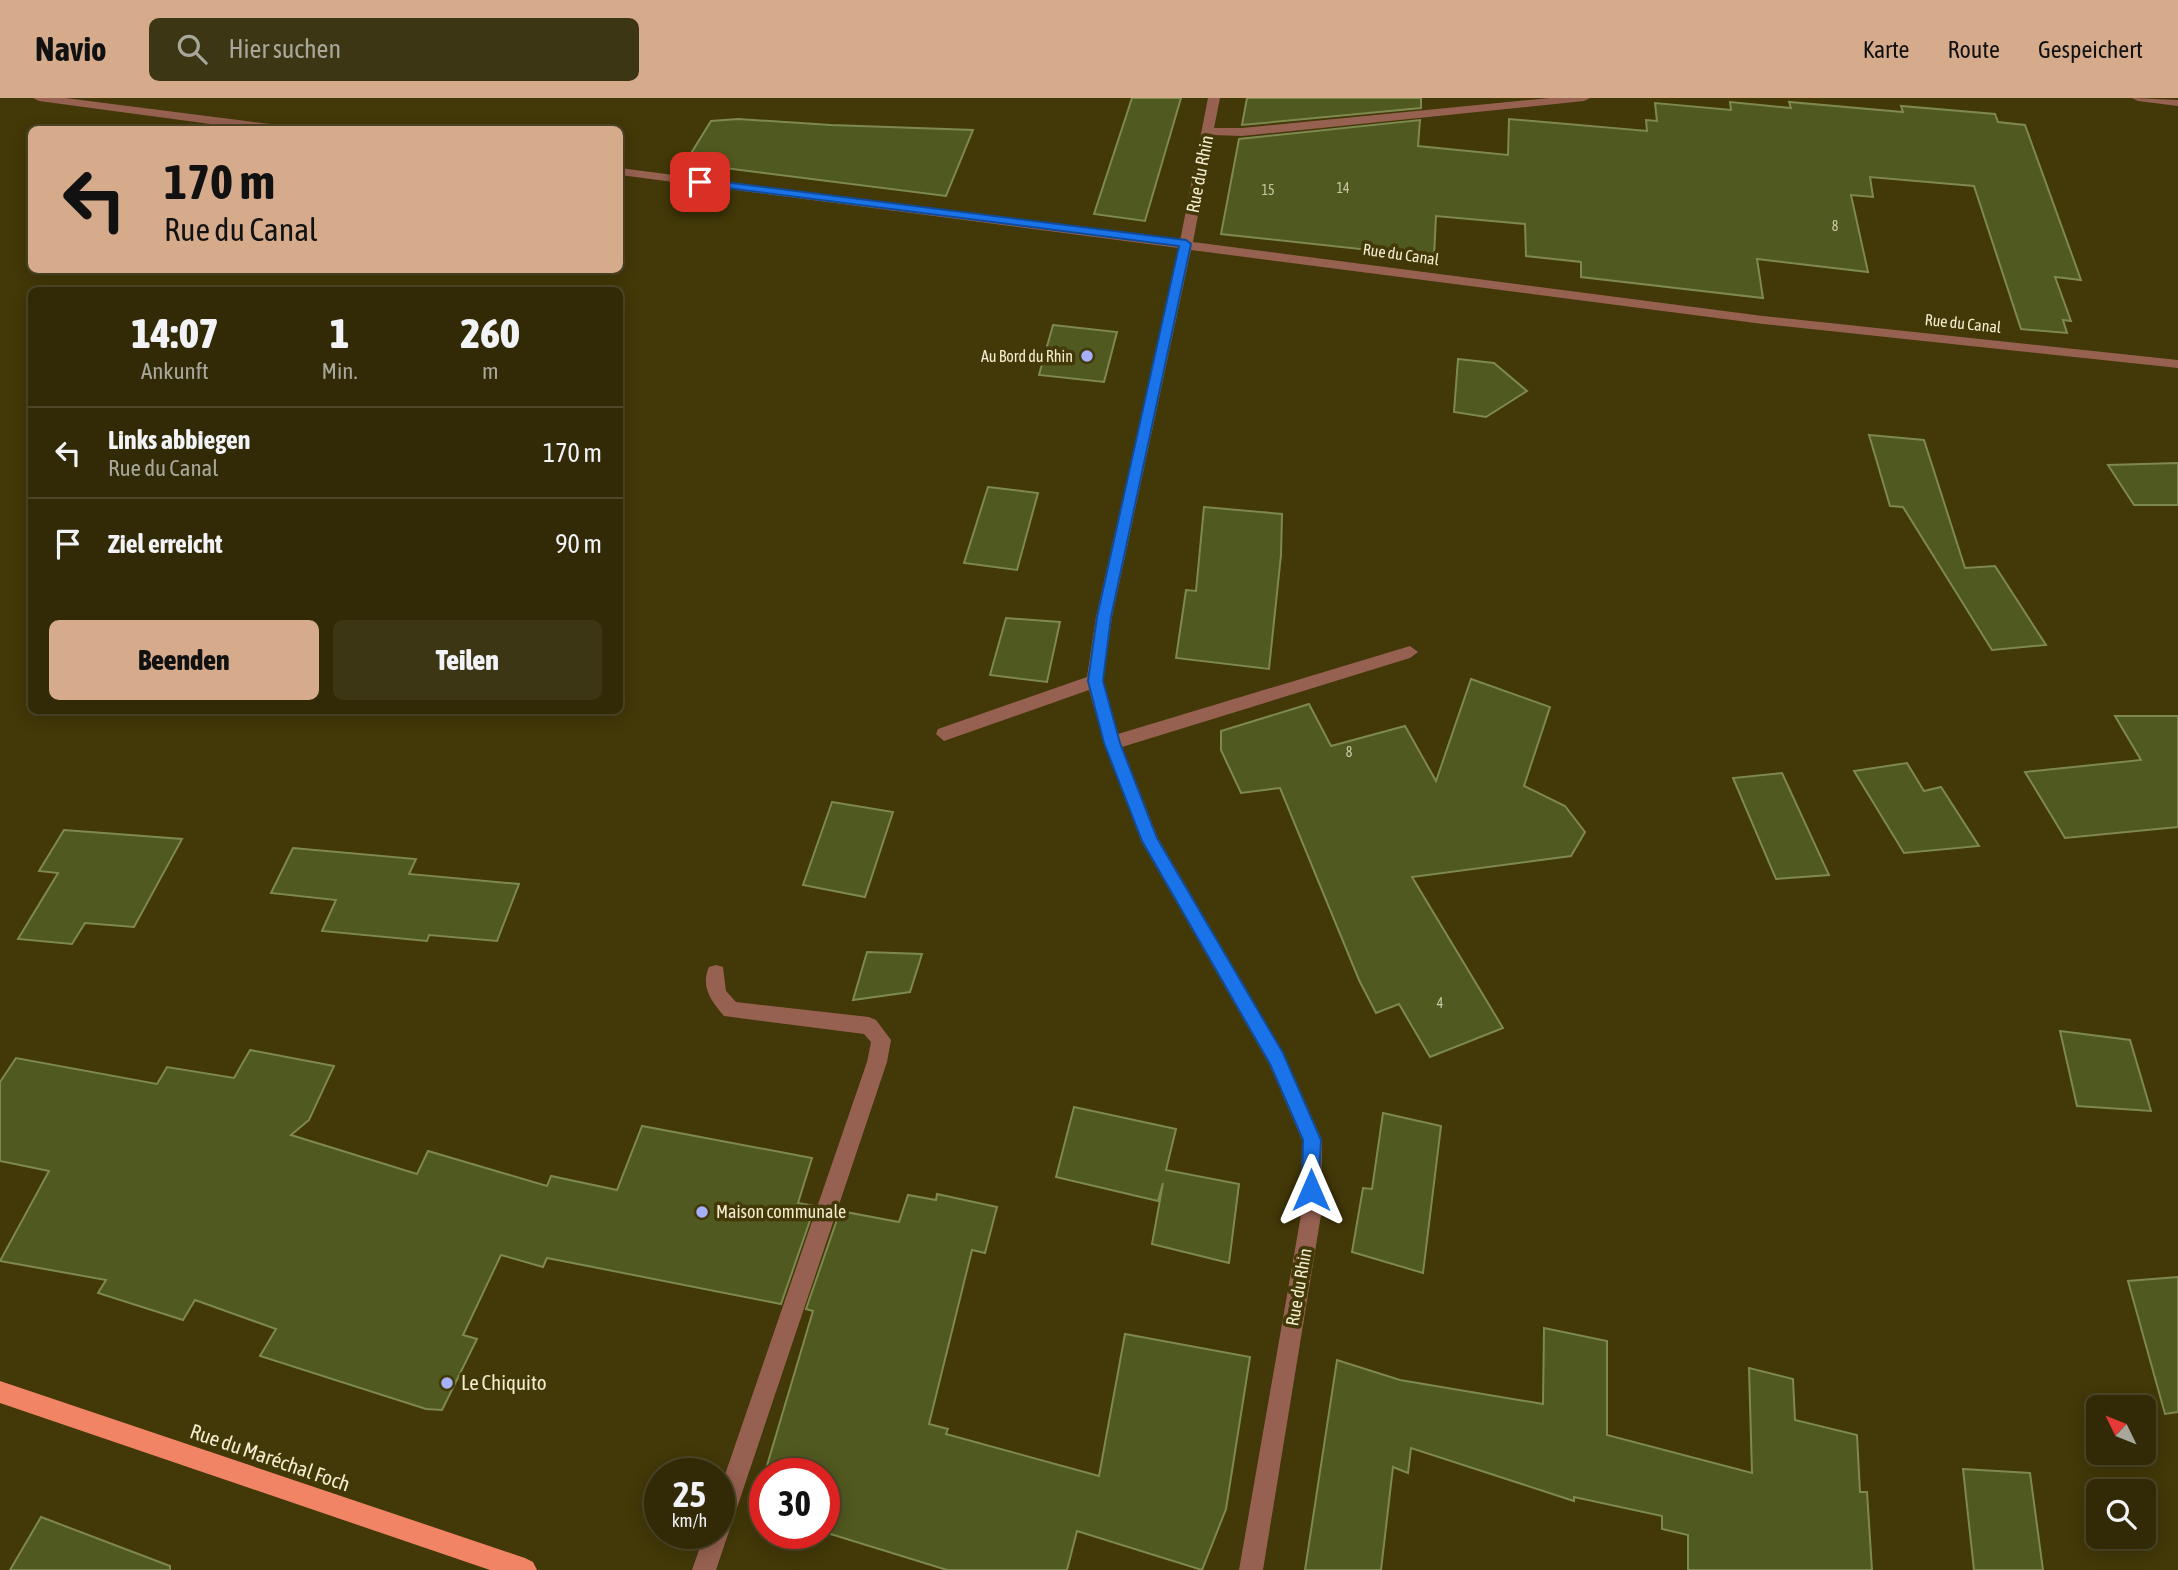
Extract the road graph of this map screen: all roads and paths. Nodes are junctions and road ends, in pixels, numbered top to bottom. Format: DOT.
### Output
graph roads {
  1 [pos="39,98"];
  2 [pos="1213,98"];
  3 [pos="1584,98"];
  4 [pos="2138,98"];
  5 [pos="2178,103"];
  6 [pos="255,126"];
  7 [pos="1208,131"];
  8 [pos="623,172"];
  9 [pos="1186,244"];
  10 [pos="2178,364"];
  11 [pos="1410,652"];
  12 [pos="1096,681"];
  13 [pos="944,734"];
  14 [pos="1112,743"];
  15 [pos="716,973"];
  16 [pos="0,1392"];
  17 [pos="735,1479"];
  18 [pos="712,1549"];
  19 [pos="525,1570"];
  20 [pos="705,1570"];
  21 [pos="1251,1570"];
  1 -- 6 [label="street"];
  2 -- 7 [label="street, Rue du Rhin"];
  3 -- 7 [label="street"];
  4 -- 5 [label="street"];
  7 -- 9 [label="street, Rue du Rhin"];
  8 -- 9 [label="street, Rue du Canal"];
  9 -- 10 [label="street, Rue du Canal"];
  9 -- 12 [label="street, Rue du Rhin"];
  11 -- 14 [label="street"];
  12 -- 13 [label="street"];
  12 -- 14 [label="street, Rue du Rhin"];
  14 -- 21 [label="street, Rue du Rhin"];
  15 -- 17 [label="street"];
  16 -- 19 [label="main road, Rue du Maréchal Foch"];
  18 -- 20 [label="street"];
}
